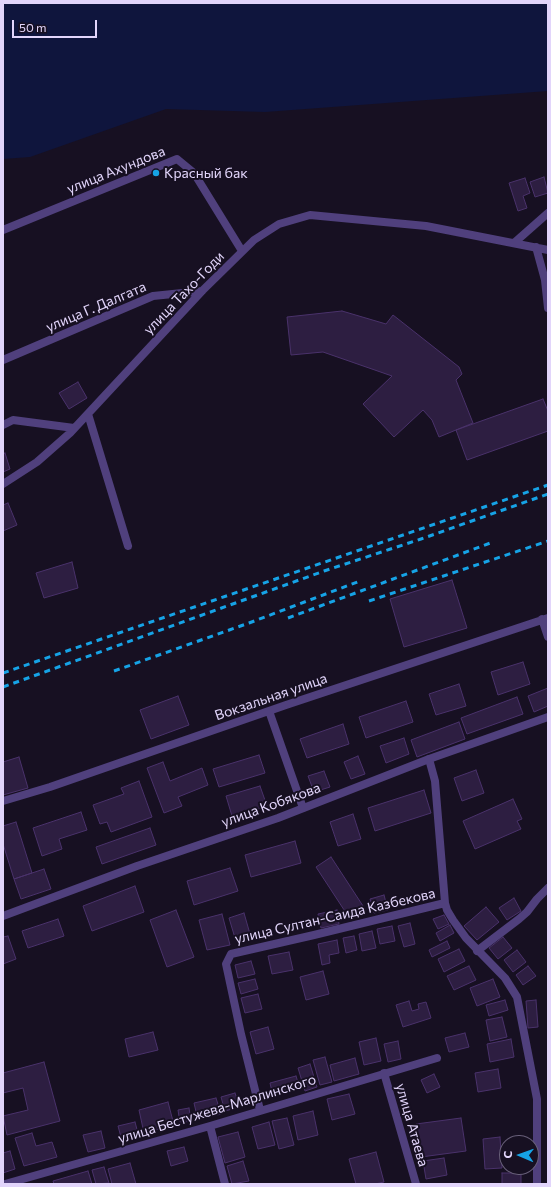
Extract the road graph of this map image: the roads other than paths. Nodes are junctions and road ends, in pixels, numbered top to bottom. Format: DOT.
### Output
graph roads {
  1 [pos="548,213"];
  2 [pos="3,230"];
  3 [pos="514,243"];
  4 [pos="536,247"];
  5 [pos="548,250"];
  6 [pos="242,251"];
  7 [pos="202,291"];
  8 [pos="548,308"];
  9 [pos="3,360"];
  10 [pos="88,414"];
  11 [pos="3,425"];
  12 [pos="74,428"];
  13 [pos="3,484"];
  14 [pos="128,546"];
  15 [pos="545,618"];
  16 [pos="548,636"];
  17 [pos="269,711"];
  18 [pos="548,717"];
  19 [pos="429,759"];
  20 [pos="3,801"];
  21 [pos="303,808"];
  22 [pos="548,888"];
  23 [pos="445,903"];
  24 [pos="3,916"];
  25 [pos="477,950"];
  26 [pos="437,1058"];
  27 [pos="384,1073"];
  28 [pos="260,1110"];
  29 [pos="210,1126"];
  30 [pos="37,1175"];
  31 [pos="5,1184"];
  32 [pos="40,1184"];
  33 [pos="225,1184"];
  34 [pos="416,1184"];
  35 [pos="537,1184"];
  1 -- 3 [label="street"];
  2 -- 6 [label="street, улица Ахундова"];
  3 -- 4 [label="street, улица Тахо-Годи"];
  3 -- 6 [label="street, улица Тахо-Годи"];
  4 -- 5 [label="street, улица Тахо-Годи"];
  4 -- 8 [label="street"];
  6 -- 7 [label="street, улица Тахо-Годи"];
  7 -- 9 [label="street, улица Г. Далгата"];
  7 -- 10 [label="street, улица Тахо-Годи"];
  10 -- 12 [label="street, улица Тахо-Годи"];
  10 -- 14 [label="street"];
  11 -- 12 [label="street"];
  12 -- 13 [label="street, улица Тахо-Годи"];
  15 -- 16 [label="street"];
  15 -- 17 [label="street, Вокзальная улица"];
  17 -- 20 [label="street, Вокзальная улица"];
  17 -- 21 [label="street"];
  18 -- 19 [label="street, улица Кобякова"];
  19 -- 21 [label="street, улица Кобякова"];
  19 -- 23 [label="street"];
  21 -- 24 [label="street, улица Кобякова"];
  22 -- 25 [label="street"];
  23 -- 25 [label="street"];
  23 -- 28 [label="street, улица Султан-Саида Казбекова"];
  25 -- 35 [label="street"];
  26 -- 27 [label="street, улица Бестужева-Марлинского"];
  27 -- 28 [label="street, улица Бестужева-Марлинского"];
  27 -- 34 [label="street, улица Атаева"];
  28 -- 29 [label="street, улица Бестужева-Марлинского"];
  29 -- 30 [label="street, улица Бестужева-Марлинского"];
  29 -- 33 [label="street"];
  30 -- 31 [label="street, улица Бестужева-Марлинского"];
  30 -- 32 [label="street"];
}
